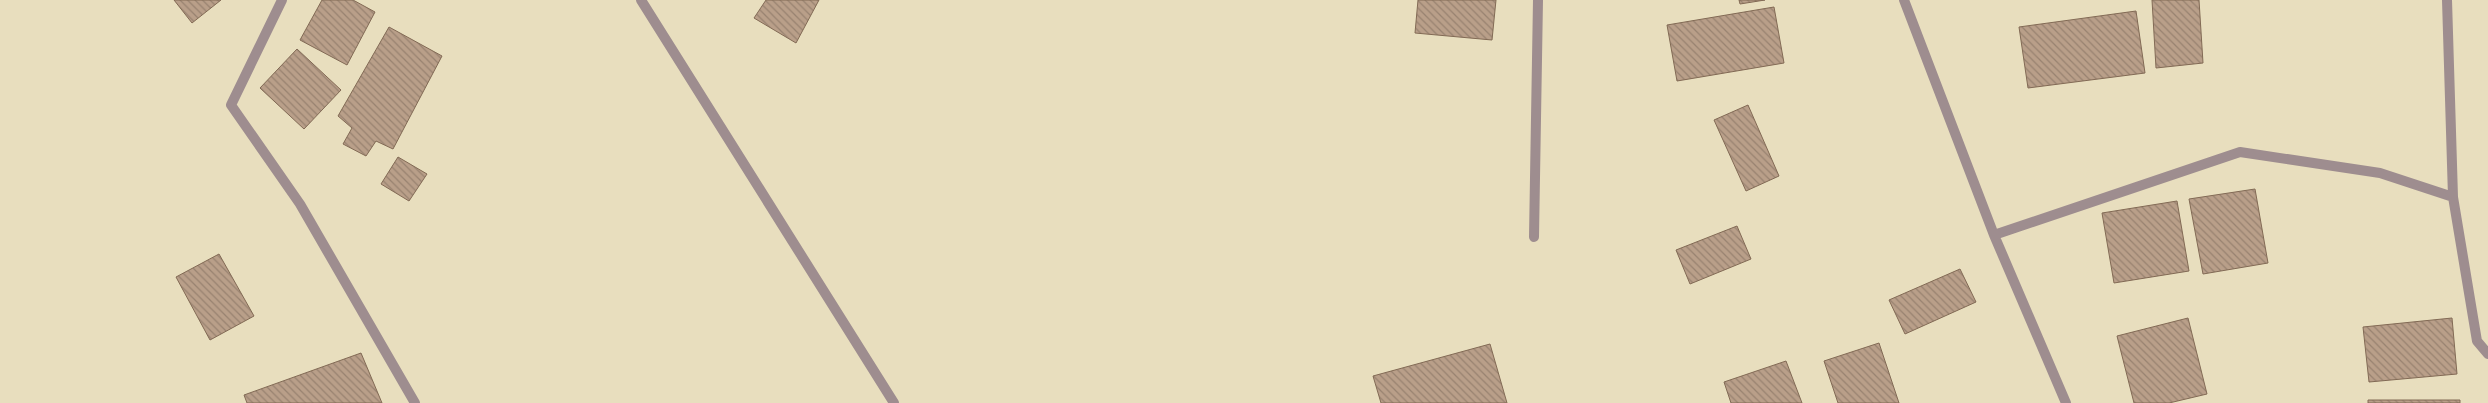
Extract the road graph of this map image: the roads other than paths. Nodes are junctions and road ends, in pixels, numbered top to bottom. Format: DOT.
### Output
graph roads {
  1 [pos="282,0"];
  2 [pos="641,0"];
  3 [pos="1538,0"];
  4 [pos="1904,0"];
  5 [pos="2447,0"];
  6 [pos="2453,197"];
  7 [pos="1994,235"];
  8 [pos="1534,237"];
  9 [pos="2488,354"];
  10 [pos="415,403"];
  11 [pos="894,403"];
  12 [pos="2066,403"];
  1 -- 10 [label="street"];
  2 -- 11 [label="street"];
  3 -- 8 [label="street"];
  4 -- 7 [label="street"];
  5 -- 6 [label="street"];
  6 -- 7 [label="street"];
  6 -- 9 [label="street"];
  7 -- 12 [label="street"];
}
